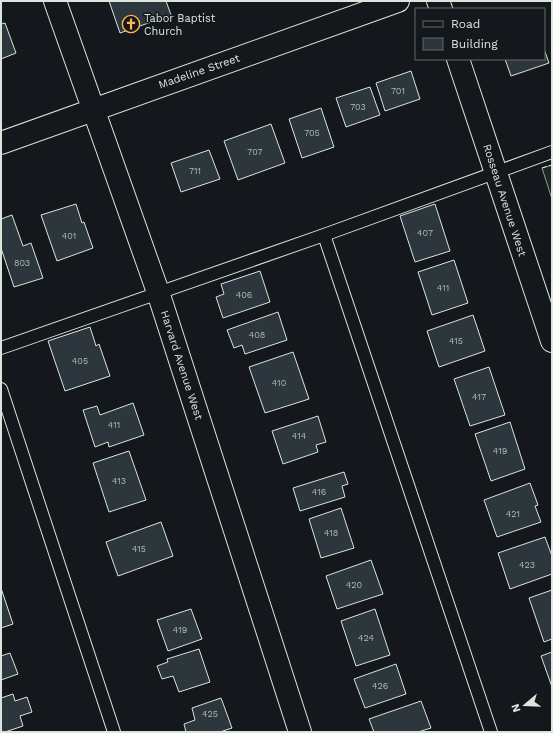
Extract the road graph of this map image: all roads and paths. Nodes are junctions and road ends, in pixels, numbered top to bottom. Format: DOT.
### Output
graph roads {
  1 [pos="54,1"];
  2 [pos="398,1"];
  3 [pos="458,60"];
  4 [pos="92,109"];
  5 [pos="1,143"];
  6 [pos="552,152"];
  7 [pos="496,173"];
  8 [pos="324,235"];
  9 [pos="158,292"];
  10 [pos="552,341"];
  11 [pos="1,348"];
  12 [pos="1,389"];
  13 [pos="114,732"];
  14 [pos="300,732"];
  15 [pos="491,732"];
  1 -- 4 [label="street, Harvard Avenue West"];
  2 -- 4 [label="street, Madeline Street"];
  3 -- 7 [label="street, Rosseau Avenue West"];
  4 -- 5 [label="street, Madeline Street"];
  4 -- 9 [label="street, Harvard Avenue West"];
  6 -- 7 [label="lane"];
  7 -- 8 [label="lane"];
  7 -- 10 [label="street, Rosseau Avenue West"];
  8 -- 9 [label="lane"];
  8 -- 15 [label="lane"];
  9 -- 11 [label="lane"];
  9 -- 14 [label="street, Harvard Avenue West"];
  12 -- 13 [label="lane"];
}
